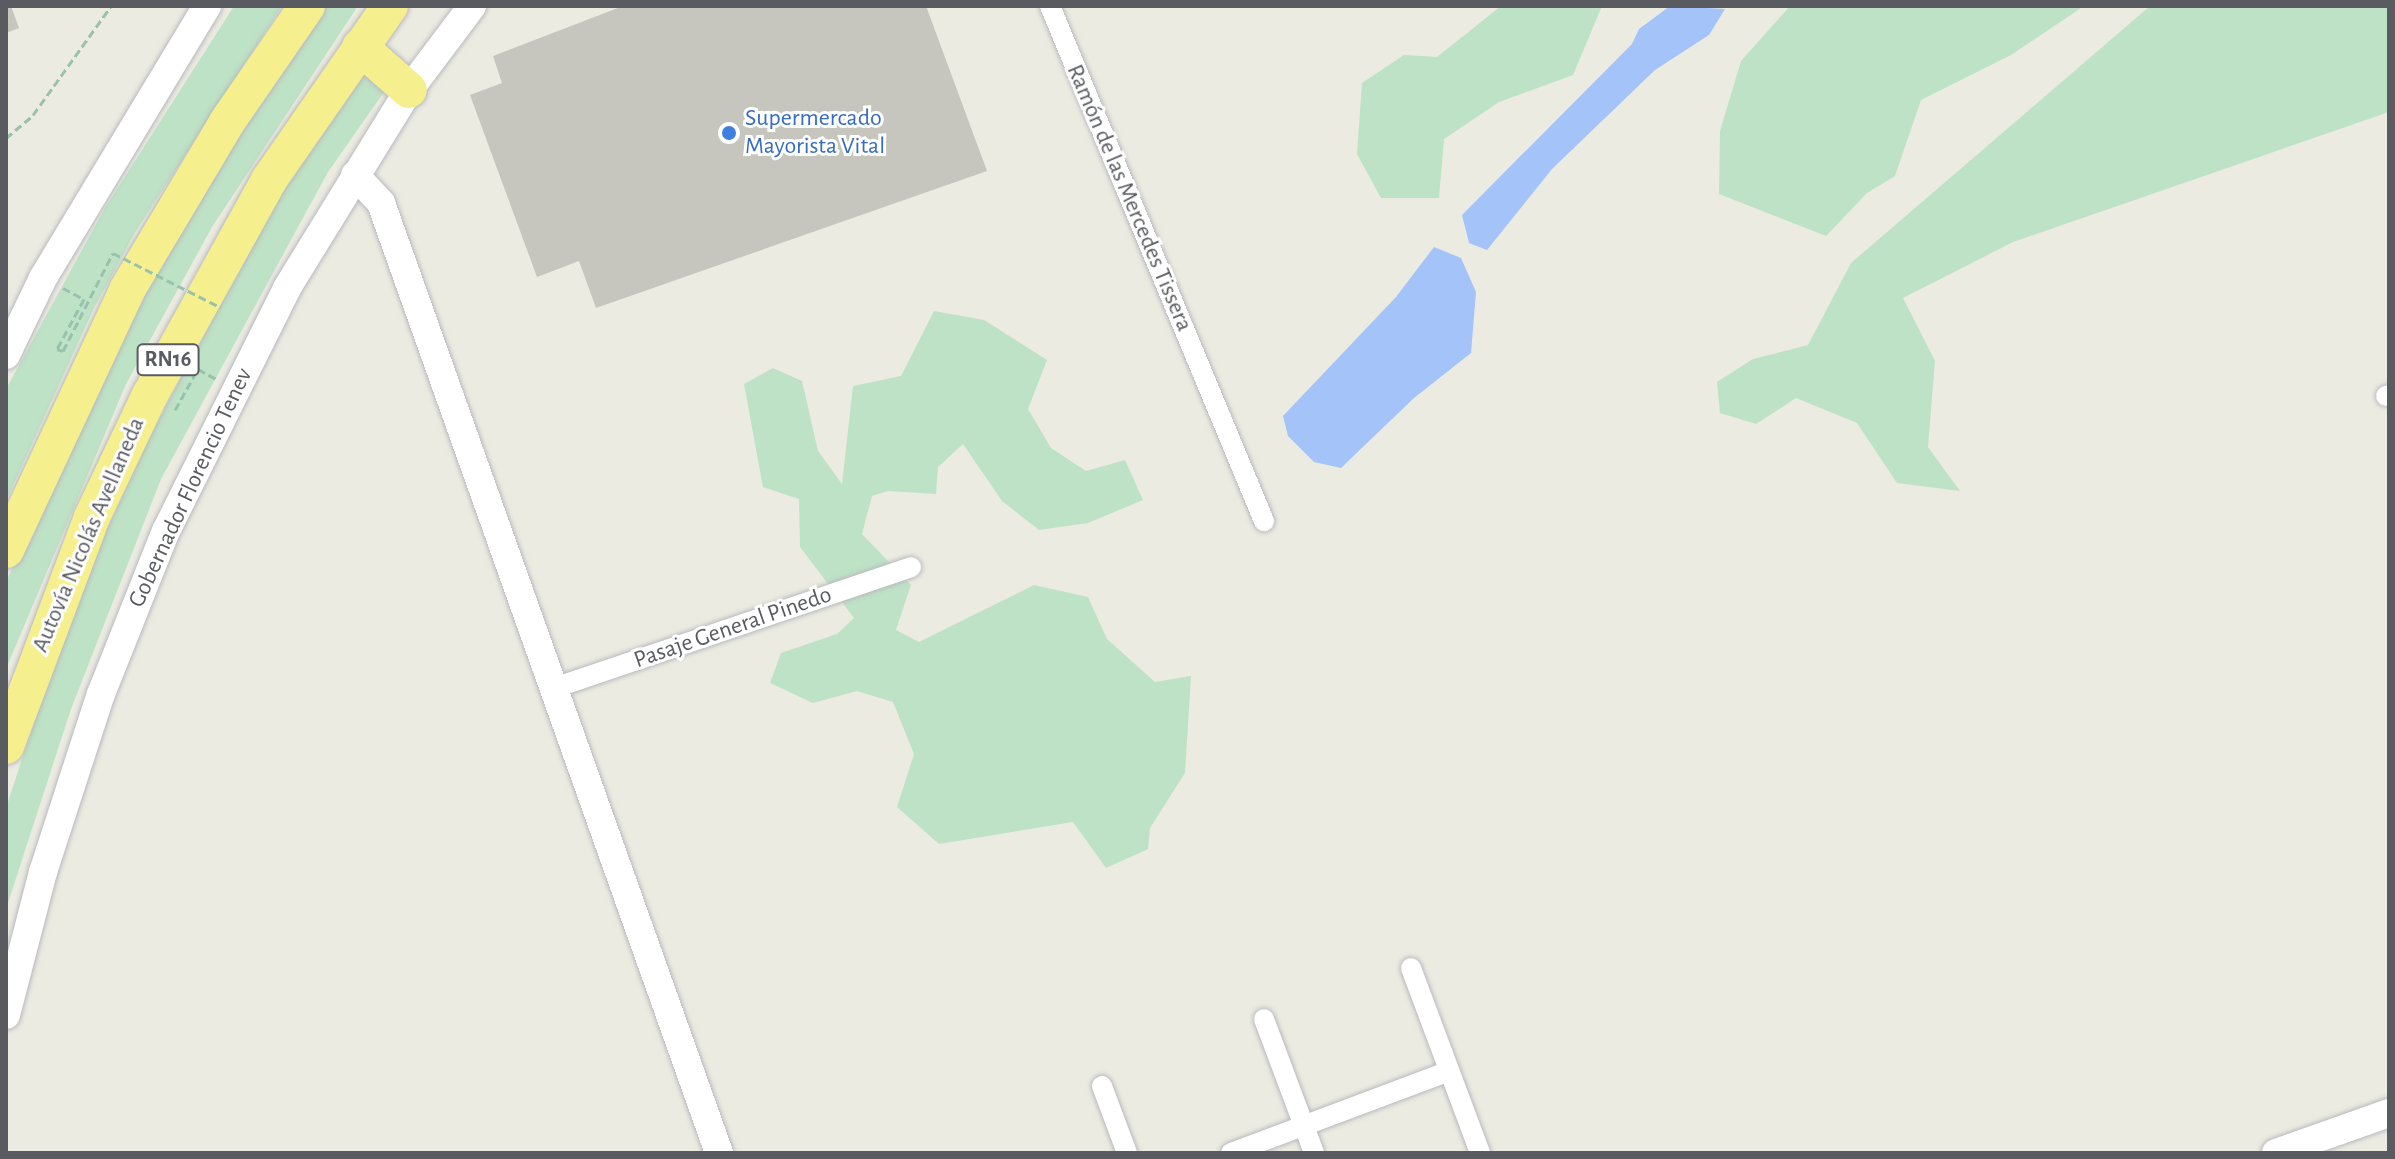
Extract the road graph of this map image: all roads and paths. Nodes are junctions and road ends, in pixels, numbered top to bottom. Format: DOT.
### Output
graph roads {
  1 [pos="111,6"];
  2 [pos="207,6"];
  3 [pos="307,6"];
  4 [pos="390,6"];
  5 [pos="472,6"];
  6 [pos="1050,6"];
  7 [pos="360,47"];
  8 [pos="409,90"];
  9 [pos="6,138"];
  10 [pos="355,175"];
  11 [pos="56,285"];
  12 [pos="220,307"];
  13 [pos="6,355"];
  14 [pos="198,369"];
  15 [pos="223,383"];
  16 [pos="1264,521"];
  17 [pos="6,550"];
  18 [pos="911,567"];
  19 [pos="554,688"];
  20 [pos="6,746"];
  21 [pos="1411,968"];
  22 [pos="6,1015"];
  23 [pos="1264,1019"];
  24 [pos="1449,1071"];
  25 [pos="1102,1086"];
  26 [pos="2389,1113"];
  27 [pos="1304,1126"];
  28 [pos="719,1153"];
  29 [pos="1127,1153"];
  30 [pos="1231,1153"];
  31 [pos="1314,1153"];
  32 [pos="1480,1153"];
  33 [pos="2276,1153"];
  1 -- 9 [label="path"];
  2 -- 13 [label="street"];
  3 -- 17 [label="highway, RN16"];
  4 -- 7 [label="highway, Autovía Nicolás Avellaneda / RN16"];
  5 -- 8 [label="street, Gobernador Florencio Tenev"];
  6 -- 16 [label="street, Ramón de las Mercedes Tissera"];
  7 -- 8 [label="highway"];
  7 -- 20 [label="highway, Autovía Nicolás Avellaneda / RN16"];
  8 -- 10 [label="street, Gobernador Florencio Tenev"];
  10 -- 19 [label="street"];
  10 -- 22 [label="street, Gobernador Florencio Tenev"];
  11 -- 12 [label="path, bridge"];
  14 -- 15 [label="path"];
  18 -- 19 [label="street, Pasaje General Pinedo"];
  19 -- 28 [label="street"];
  21 -- 24 [label="street"];
  23 -- 27 [label="street"];
  24 -- 27 [label="street"];
  24 -- 32 [label="street"];
  25 -- 29 [label="street"];
  26 -- 33 [label="street"];
  27 -- 30 [label="street"];
  27 -- 31 [label="street"];
}
